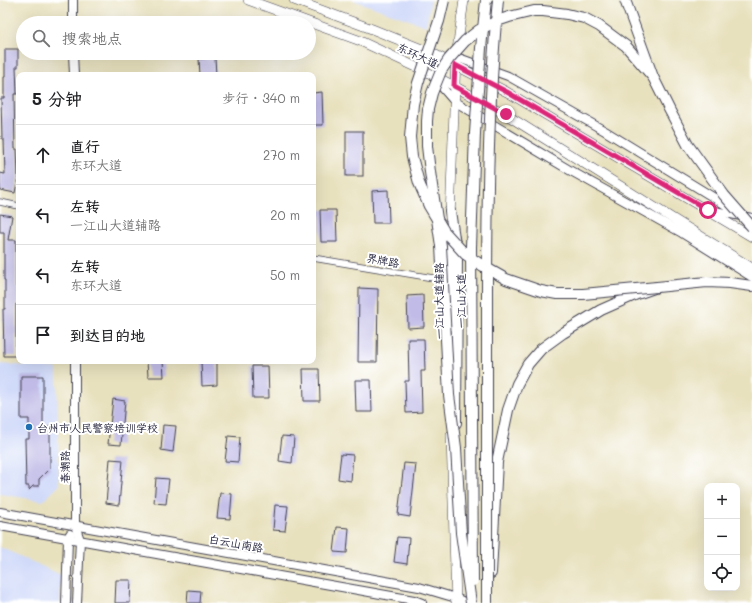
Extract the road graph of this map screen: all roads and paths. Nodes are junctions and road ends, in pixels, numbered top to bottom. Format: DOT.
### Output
graph roads {
  1 [pos="73,0"];
  2 [pos="248,0"];
  3 [pos="294,0"];
  4 [pos="444,0"];
  5 [pos="464,0"];
  6 [pos="486,0"];
  7 [pos="498,0"];
  8 [pos="625,0"];
  9 [pos="73,16"];
  10 [pos="292,16"];
  11 [pos="316,25"];
  12 [pos="74,60"];
  13 [pos="455,61"];
  14 [pos="74,72"];
  15 [pos="429,73"];
  16 [pos="653,77"];
  17 [pos="454,86"];
  18 [pos="454,101"];
  19 [pos="0,202"];
  20 [pos="16,205"];
  21 [pos="708,210"];
  22 [pos="450,211"];
  23 [pos="750,218"];
  24 [pos="752,226"];
  25 [pos="752,237"];
  26 [pos="316,259"];
  27 [pos="752,268"];
  28 [pos="752,277"];
  29 [pos="449,281"];
  30 [pos="752,286"];
  31 [pos="657,287"];
  32 [pos="75,364"];
  33 [pos="456,448"];
  34 [pos="0,512"];
  35 [pos="74,524"];
  36 [pos="0,526"];
  37 [pos="68,538"];
  38 [pos="80,540"];
  39 [pos="456,601"];
  40 [pos="66,603"];
  41 [pos="77,603"];
  42 [pos="422,603"];
  43 [pos="466,603"];
  44 [pos="472,603"];
  45 [pos="488,603"];
  1 -- 9 [label="main road"];
  2 -- 10 [label="main road, 东环大道"];
  3 -- 13 [label="main road, 东环大道"];
  4 -- 31 [label="highway, bridge"];
  5 -- 13 [label="main road, 一江山大道辅路"];
  6 -- 44 [label="highway, 一江山大道, bridge"];
  7 -- 45 [label="highway, bridge"];
  8 -- 16 [label="highway, bridge"];
  11 -- 15 [label="main road, 东环大道"];
  12 -- 14 [label="main road"];
  13 -- 17 [label="main road, 一江山大道辅路"];
  13 -- 21 [label="main road, 东环大道"];
  13 -- 23 [label="main road"];
  15 -- 17 [label="main road, 东环大道"];
  15 -- 18 [label="main road"];
  16 -- 24 [label="highway, bridge"];
  16 -- 33 [label="highway, bridge"];
  17 -- 18 [label="main road, 一江山大道辅路"];
  17 -- 27 [label="main road, 东环大道"];
  18 -- 22 [label="main road, 一江山大道辅路"];
  18 -- 28 [label="main road"];
  19 -- 20 [label="street"];
  21 -- 23 [label="main road"];
  21 -- 25 [label="main road, 东环大道"];
  22 -- 29 [label="main road, 一江山大道辅路"];
  22 -- 33 [label="highway, bridge"];
  26 -- 29 [label="street, 界牌路"];
  29 -- 39 [label="main road, 一江山大道辅路"];
  30 -- 31 [label="highway"];
  31 -- 45 [label="highway, bridge"];
  32 -- 35 [label="main road, 春潮路"];
  33 -- 44 [label="highway, bridge"];
  34 -- 35 [label="main road, 白云山南路"];
  35 -- 37 [label="main road, 春潮路"];
  35 -- 38 [label="main road, 春潮路"];
  35 -- 39 [label="main road, 白云山南路"];
  36 -- 37 [label="main road"];
  37 -- 38 [label="main road"];
  37 -- 40 [label="main road, 春潮路"];
  38 -- 41 [label="main road, 春潮路"];
  38 -- 42 [label="main road"];
  39 -- 43 [label="main road, 白云山南路"];
}
